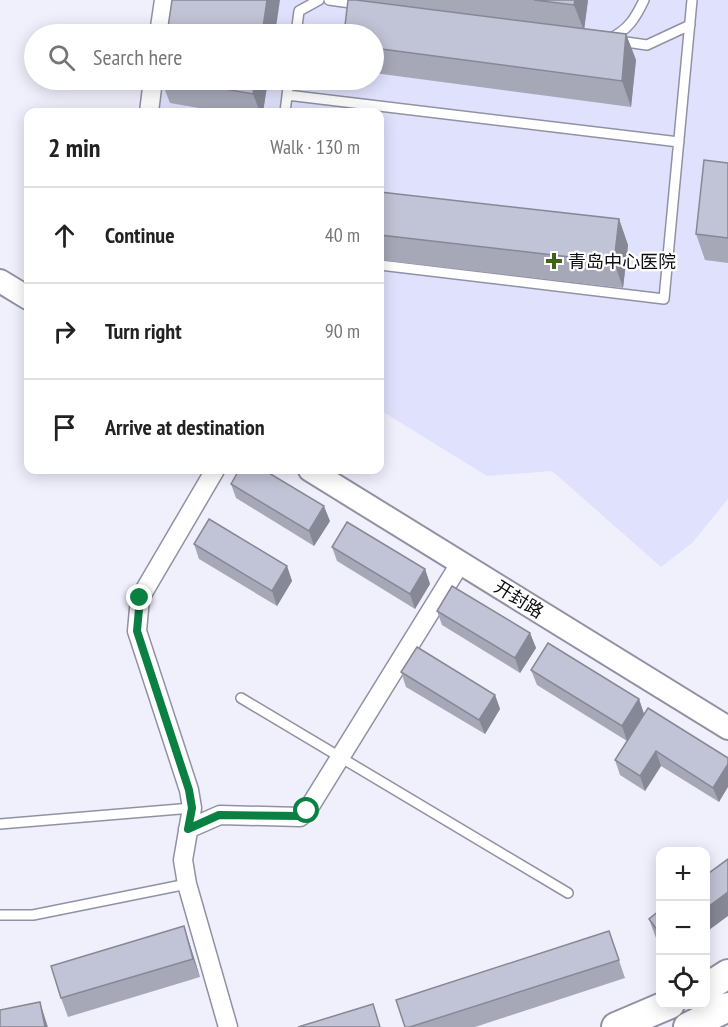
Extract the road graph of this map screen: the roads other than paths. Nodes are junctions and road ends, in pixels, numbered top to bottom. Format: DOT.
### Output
graph roads {
  1 [pos="164,0"];
  2 [pos="319,0"];
  3 [pos="329,0"];
  4 [pos="644,0"];
  5 [pos="692,0"];
  6 [pos="364,5"];
  7 [pos="160,24"];
  8 [pos="297,24"];
  9 [pos="690,25"];
  10 [pos="596,38"];
  11 [pos="608,40"];
  12 [pos="151,90"];
  13 [pos="288,90"];
  14 [pos="287,95"];
  15 [pos="149,108"];
  16 [pos="285,108"];
  17 [pos="358,108"];
  18 [pos="384,111"];
  19 [pos="679,142"];
  20 [pos="384,265"];
  21 [pos="0,281"];
  22 [pos="24,296"];
  23 [pos="213,474"];
  24 [pos="317,474"];
  25 [pos="461,562"];
  26 [pos="242,699"];
  27 [pos="728,728"];
  28 [pos="340,757"];
  29 [pos="192,808"];
  30 [pos="0,824"];
  31 [pos="188,829"];
  32 [pos="187,884"];
  33 [pos="568,893"];
  34 [pos="0,915"];
  35 [pos="728,974"];
  36 [pos="710,985"];
  37 [pos="728,1007"];
  38 [pos="660,1009"];
  39 [pos="228,1027"];
  40 [pos="616,1027"];
  41 [pos="688,1027"];
  1 -- 7 [label="street"];
  2 -- 8 [label="lane"];
  3 -- 6 [label="lane"];
  4 -- 11 [label="lane"];
  5 -- 9 [label="lane"];
  9 -- 11 [label="lane"];
  9 -- 19 [label="lane"];
  10 -- 11 [label="lane"];
  12 -- 15 [label="street"];
  13 -- 14 [label="lane"];
  14 -- 16 [label="lane"];
  14 -- 17 [label="lane"];
  18 -- 19 [label="lane"];
  19 -- 20 [label="lane"];
  21 -- 22 [label="street"];
  23 -- 29 [label="street"];
  24 -- 25 [label="street, 开封路"];
  25 -- 27 [label="street, 开封路"];
  25 -- 28 [label="street"];
  26 -- 28 [label="lane"];
  28 -- 31 [label="street"];
  28 -- 33 [label="lane"];
  29 -- 30 [label="lane"];
  29 -- 31 [label="street"];
  31 -- 32 [label="street"];
  32 -- 34 [label="lane"];
  32 -- 39 [label="street"];
  35 -- 36 [label="main road"];
  37 -- 41 [label="main road"];
  38 -- 40 [label="main road"];
}
